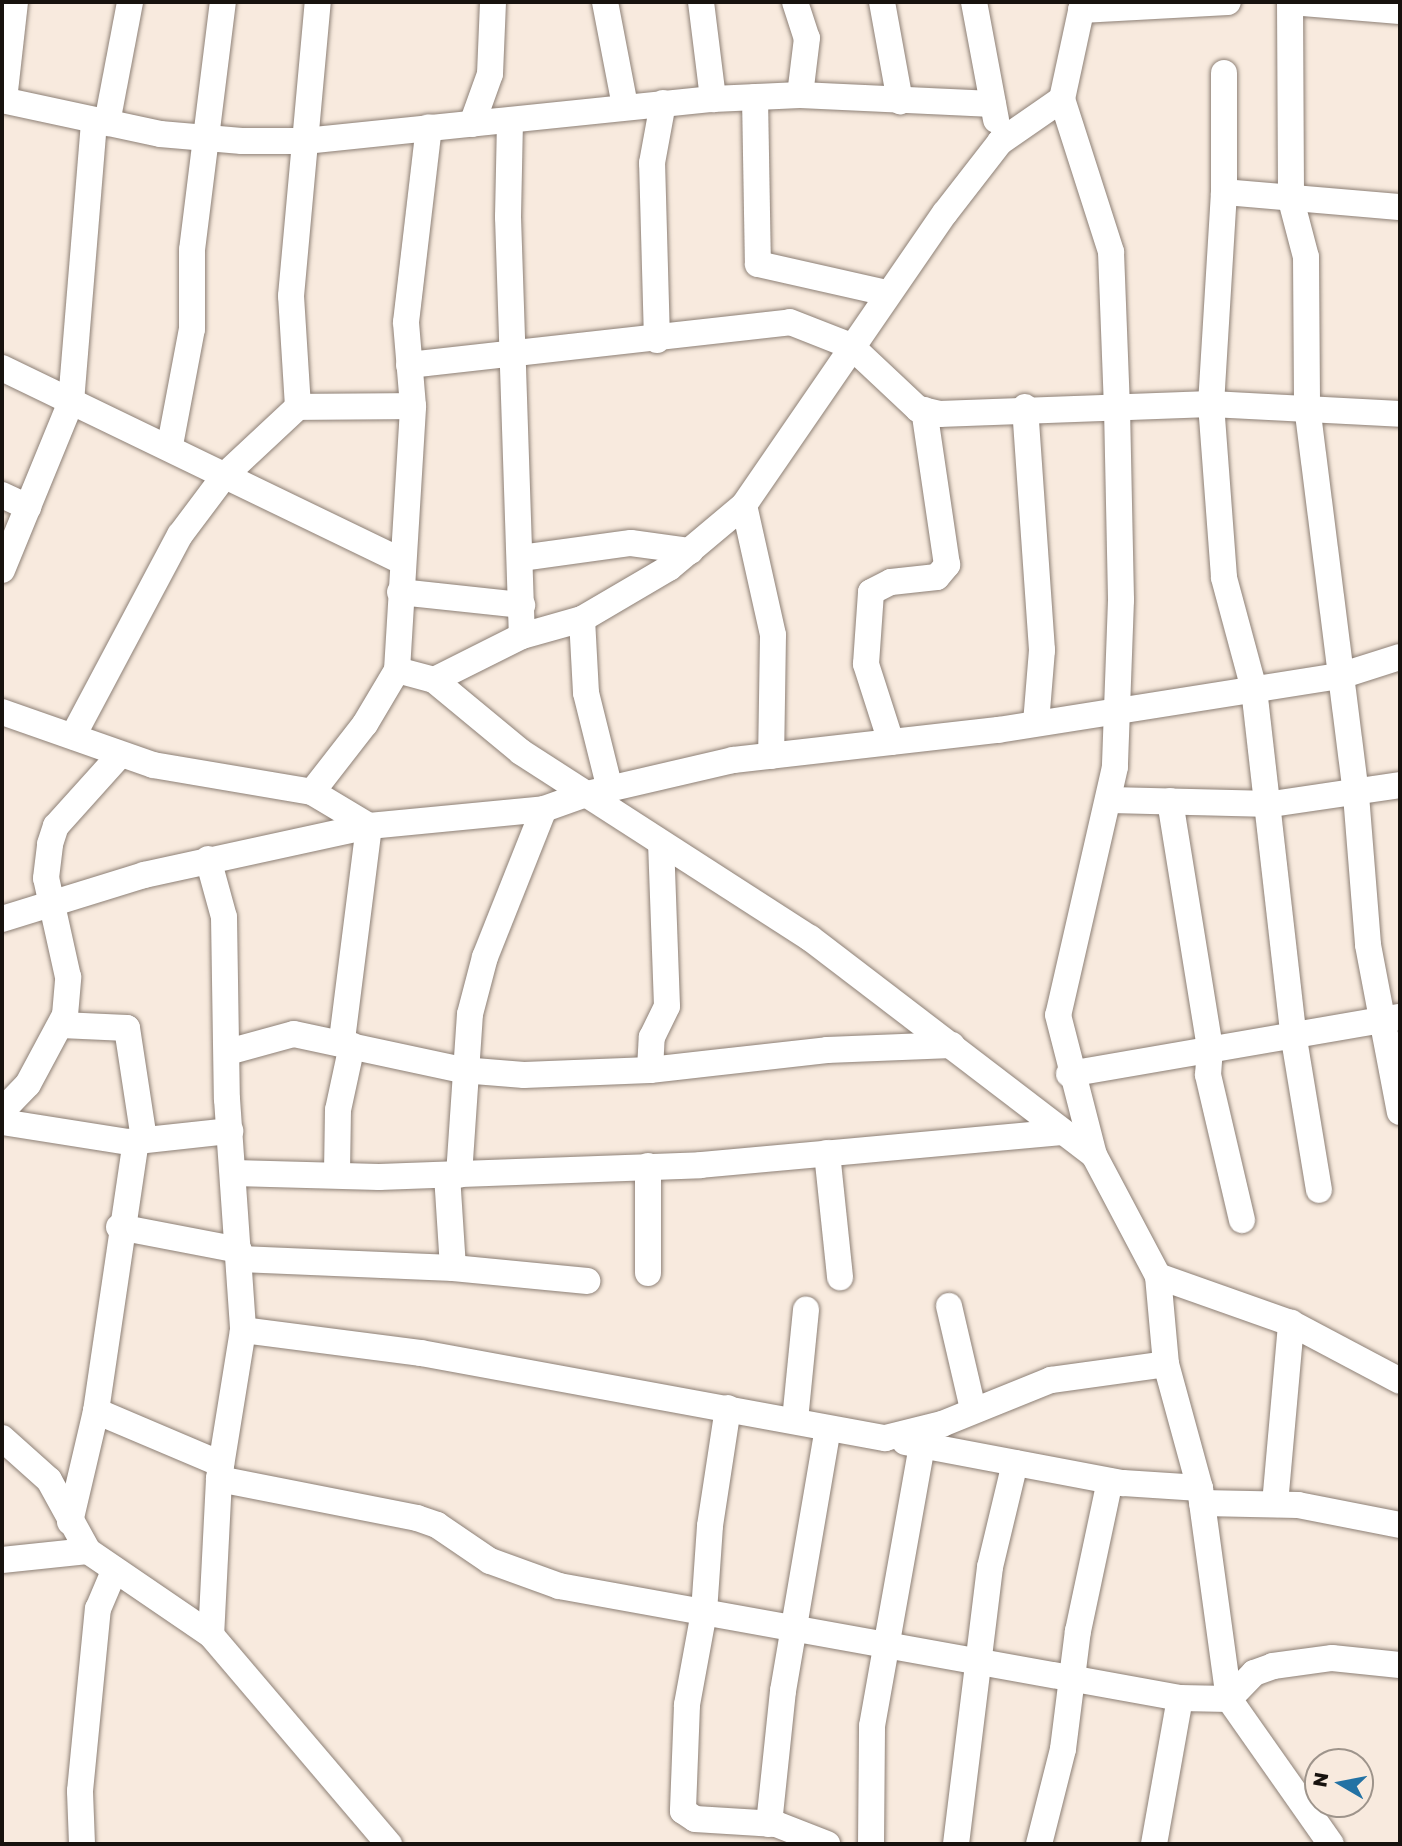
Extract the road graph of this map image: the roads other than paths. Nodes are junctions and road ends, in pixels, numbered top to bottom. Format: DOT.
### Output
graph roads {
  1 [pos="15,2"];
  2 [pos="130,2"];
  3 [pos="223,2"];
  4 [pos="318,2"];
  5 [pos="493,2"];
  6 [pos="605,2"];
  7 [pos="701,2"];
  8 [pos="795,2"];
  9 [pos="882,2"];
  10 [pos="974,2"];
  11 [pos="1228,2"];
  12 [pos="1290,2"];
  13 [pos="1082,6"];
  14 [pos="1400,11"];
  15 [pos="1224,74"];
  16 [pos="800,95"];
  17 [pos="755,97"];
  18 [pos="713,99"];
  19 [pos="1062,99"];
  20 [pos="3,100"];
  21 [pos="900,101"];
  22 [pos="663,103"];
  23 [pos="993,104"];
  24 [pos="625,106"];
  25 [pos="510,121"];
  26 [pos="101,122"];
  27 [pos="472,124"];
  28 [pos="429,127"];
  29 [pos="206,141"];
  30 [pos="305,141"];
  31 [pos="1000,142"];
  32 [pos="1224,192"];
  33 [pos="1291,200"];
  34 [pos="1400,207"];
  35 [pos="887,293"];
  36 [pos="657,340"];
  37 [pos="851,346"];
  38 [pos="513,356"];
  39 [pos="409,365"];
  40 [pos="2,368"];
  41 [pos="71,402"];
  42 [pos="1211,404"];
  43 [pos="412,406"];
  44 [pos="1307,406"];
  45 [pos="298,407"];
  46 [pos="1025,407"];
  47 [pos="1117,408"];
  48 [pos="924,410"];
  49 [pos="1400,414"];
  50 [pos="170,445"];
  51 [pos="225,475"];
  52 [pos="2,495"];
  53 [pos="744,505"];
  54 [pos="28,507"];
  55 [pos="690,551"];
  56 [pos="521,558"];
  57 [pos="401,561"];
  58 [pos="2,570"];
  59 [pos="400,592"];
  60 [pos="522,605"];
  61 [pos="582,619"];
  62 [pos="522,636"];
  63 [pos="1400,657"];
  64 [pos="397,670"];
  65 [pos="1340,677"];
  66 [pos="434,680"];
  67 [pos="1254,689"];
  68 [pos="1118,708"];
  69 [pos="2,712"];
  70 [pos="1037,723"];
  71 [pos="73,736"];
  72 [pos="891,742"];
  73 [pos="120,755"];
  74 [pos="771,756"];
  75 [pos="1400,785"];
  76 [pos="610,789"];
  77 [pos="312,792"];
  78 [pos="583,794"];
  79 [pos="1356,795"];
  80 [pos="1110,800"];
  81 [pos="1170,802"];
  82 [pos="1264,803"];
  83 [pos="544,809"];
  84 [pos="369,826"];
  85 [pos="662,844"];
  86 [pos="208,859"];
  87 [pos="52,903"];
  88 [pos="2,919"];
  89 [pos="1390,1019"];
  90 [pos="61,1025"];
  91 [pos="1293,1033"];
  92 [pos="347,1043"];
  93 [pos="952,1045"];
  94 [pos="1210,1047"];
  95 [pos="228,1052"];
  96 [pos="462,1070"];
  97 [pos="650,1070"];
  98 [pos="1069,1074"];
  99 [pos="2,1111"];
  100 [pos="1400,1112"];
  101 [pos="2,1122"];
  102 [pos="230,1131"];
  103 [pos="1062,1132"];
  104 [pos="140,1140"];
  105 [pos="827,1153"];
  106 [pos="1094,1155"];
  107 [pos="648,1166"];
  108 [pos="234,1173"];
  109 [pos="337,1173"];
  110 [pos="453,1175"];
  111 [pos="1319,1190"];
  112 [pos="1242,1220"];
  113 [pos="119,1227"];
  114 [pos="240,1255"];
  115 [pos="453,1268"];
  116 [pos="648,1273"];
  117 [pos="1158,1276"];
  118 [pos="840,1278"];
  119 [pos="587,1281"];
  120 [pos="949,1306"];
  121 [pos="806,1310"];
  122 [pos="1291,1323"];
  123 [pos="243,1329"];
  124 [pos="1166,1364"];
  125 [pos="1400,1381"];
  126 [pos="728,1408"];
  127 [pos="973,1409"];
  128 [pos="96,1411"];
  129 [pos="795,1420"];
  130 [pos="828,1429"];
  131 [pos="2,1438"];
  132 [pos="886,1438"];
  133 [pos="922,1445"];
  134 [pos="1015,1463"];
  135 [pos="220,1472"];
  136 [pos="1110,1481"];
  137 [pos="1201,1495"];
  138 [pos="1275,1504"];
  139 [pos="69,1522"];
  140 [pos="1400,1525"];
  141 [pos="88,1552"];
  142 [pos="2,1560"];
  143 [pos="113,1573"];
  144 [pos="704,1612"];
  145 [pos="795,1629"];
  146 [pos="211,1635"];
  147 [pos="890,1645"];
  148 [pos="982,1661"];
  149 [pos="1400,1665"];
  150 [pos="1075,1677"];
  151 [pos="1180,1698"];
  152 [pos="1229,1699"];
  153 [pos="769,1824"];
  154 [pos="1162,1843"];
  155 [pos="82,1844"];
  156 [pos="389,1844"];
  157 [pos="827,1844"];
  158 [pos="871,1844"];
  159 [pos="956,1844"];
  160 [pos="1039,1844"];
  161 [pos="1331,1844"];
  1 -- 20 [label="street"];
  2 -- 26 [label="street"];
  3 -- 29 [label="street"];
  4 -- 30 [label="street"];
  5 -- 27 [label="street"];
  6 -- 24 [label="street"];
  7 -- 18 [label="street"];
  8 -- 16 [label="street"];
  9 -- 21 [label="street"];
  10 -- 23 [label="street"];
  11 -- 13 [label="street"];
  12 -- 14 [label="street"];
  12 -- 33 [label="street"];
  13 -- 19 [label="street"];
  15 -- 32 [label="street"];
  16 -- 17 [label="street"];
  16 -- 21 [label="street"];
  17 -- 18 [label="street"];
  17 -- 35 [label="street"];
  18 -- 22 [label="street"];
  19 -- 31 [label="street"];
  19 -- 47 [label="street"];
  20 -- 26 [label="street"];
  21 -- 23 [label="street"];
  22 -- 24 [label="street"];
  22 -- 36 [label="street"];
  23 -- 31 [label="street"];
  24 -- 25 [label="street"];
  25 -- 27 [label="street"];
  25 -- 38 [label="street"];
  26 -- 29 [label="street"];
  26 -- 41 [label="street"];
  27 -- 28 [label="street"];
  28 -- 30 [label="street"];
  28 -- 39 [label="street"];
  29 -- 30 [label="street"];
  29 -- 50 [label="street"];
  30 -- 45 [label="street"];
  31 -- 35 [label="street"];
  32 -- 33 [label="street"];
  32 -- 42 [label="street"];
  33 -- 34 [label="street"];
  33 -- 44 [label="street"];
  35 -- 37 [label="street"];
  36 -- 37 [label="street"];
  36 -- 38 [label="street"];
  37 -- 48 [label="street"];
  37 -- 53 [label="street"];
  38 -- 39 [label="street"];
  38 -- 56 [label="street"];
  39 -- 43 [label="street"];
  40 -- 41 [label="street"];
  41 -- 50 [label="street"];
  41 -- 54 [label="street"];
  42 -- 44 [label="street"];
  42 -- 47 [label="street"];
  42 -- 67 [label="street"];
  43 -- 45 [label="street"];
  43 -- 57 [label="street"];
  44 -- 49 [label="street"];
  44 -- 65 [label="street"];
  45 -- 51 [label="street"];
  46 -- 47 [label="street"];
  46 -- 48 [label="street"];
  46 -- 70 [label="street"];
  47 -- 68 [label="street"];
  48 -- 72 [label="street"];
  50 -- 51 [label="street"];
  51 -- 57 [label="street"];
  51 -- 71 [label="street"];
  52 -- 54 [label="street"];
  53 -- 55 [label="street"];
  53 -- 74 [label="street"];
  54 -- 58 [label="street"];
  55 -- 56 [label="street"];
  55 -- 61 [label="street"];
  56 -- 60 [label="street"];
  57 -- 59 [label="street"];
  59 -- 60 [label="street"];
  59 -- 64 [label="street"];
  60 -- 62 [label="street"];
  61 -- 62 [label="street"];
  61 -- 76 [label="street"];
  62 -- 66 [label="street"];
  63 -- 65 [label="street"];
  64 -- 66 [label="street"];
  64 -- 77 [label="street"];
  65 -- 67 [label="street"];
  65 -- 79 [label="street"];
  66 -- 78 [label="street"];
  67 -- 68 [label="street"];
  67 -- 82 [label="street"];
  68 -- 70 [label="street"];
  68 -- 80 [label="street"];
  69 -- 71 [label="street"];
  70 -- 72 [label="street"];
  71 -- 73 [label="street"];
  72 -- 74 [label="street"];
  73 -- 77 [label="street"];
  73 -- 87 [label="street"];
  74 -- 76 [label="street"];
  75 -- 79 [label="street"];
  76 -- 78 [label="street"];
  77 -- 84 [label="street"];
  78 -- 83 [label="street"];
  78 -- 85 [label="street"];
  79 -- 82 [label="street"];
  79 -- 89 [label="street"];
  80 -- 81 [label="street"];
  80 -- 98 [label="street"];
  81 -- 82 [label="street"];
  81 -- 94 [label="street"];
  82 -- 91 [label="street"];
  83 -- 84 [label="street"];
  83 -- 96 [label="street"];
  84 -- 86 [label="street"];
  84 -- 92 [label="street"];
  85 -- 93 [label="street"];
  85 -- 97 [label="street"];
  86 -- 87 [label="street"];
  86 -- 95 [label="street"];
  87 -- 88 [label="street"];
  87 -- 90 [label="street"];
  89 -- 91 [label="street"];
  89 -- 100 [label="street"];
  90 -- 99 [label="street"];
  90 -- 104 [label="street"];
  91 -- 94 [label="street"];
  91 -- 111 [label="street"];
  92 -- 95 [label="street"];
  92 -- 96 [label="street"];
  92 -- 109 [label="street"];
  93 -- 97 [label="street"];
  93 -- 103 [label="street"];
  94 -- 98 [label="street"];
  94 -- 112 [label="street"];
  95 -- 102 [label="street"];
  96 -- 97 [label="street"];
  96 -- 110 [label="street"];
  98 -- 106 [label="street"];
  101 -- 104 [label="street"];
  102 -- 104 [label="street"];
  102 -- 108 [label="street"];
  103 -- 105 [label="street"];
  103 -- 106 [label="street"];
  104 -- 113 [label="street"];
  105 -- 107 [label="street"];
  105 -- 118 [label="street"];
  106 -- 117 [label="street"];
  107 -- 110 [label="street"];
  107 -- 116 [label="street"];
  108 -- 109 [label="street"];
  108 -- 114 [label="street"];
  109 -- 110 [label="street"];
  110 -- 115 [label="street"];
  113 -- 114 [label="street"];
  113 -- 128 [label="street"];
  114 -- 115 [label="street"];
  114 -- 123 [label="street"];
  115 -- 119 [label="street"];
  117 -- 122 [label="street"];
  117 -- 124 [label="street"];
  120 -- 127 [label="street"];
  121 -- 129 [label="street"];
  122 -- 125 [label="street"];
  122 -- 138 [label="street"];
  123 -- 126 [label="street"];
  123 -- 135 [label="street"];
  124 -- 127 [label="street"];
  124 -- 137 [label="street"];
  126 -- 129 [label="street"];
  126 -- 144 [label="street"];
  127 -- 132 [label="street"];
  128 -- 135 [label="street"];
  128 -- 139 [label="street"];
  129 -- 130 [label="street"];
  130 -- 132 [label="street"];
  130 -- 145 [label="street"];
  131 -- 139 [label="street"];
  132 -- 133 [label="street"];
  133 -- 134 [label="street"];
  133 -- 147 [label="street"];
  134 -- 136 [label="street"];
  134 -- 148 [label="street"];
  135 -- 144 [label="street"];
  135 -- 146 [label="street"];
  136 -- 137 [label="street"];
  136 -- 150 [label="street"];
  137 -- 138 [label="street"];
  137 -- 152 [label="street"];
  138 -- 140 [label="street"];
  139 -- 141 [label="street"];
  141 -- 142 [label="street"];
  141 -- 143 [label="street"];
  143 -- 146 [label="street"];
  143 -- 155 [label="street"];
  144 -- 145 [label="street"];
  144 -- 153 [label="street"];
  145 -- 147 [label="street"];
  145 -- 153 [label="street"];
  146 -- 156 [label="street"];
  147 -- 148 [label="street"];
  147 -- 158 [label="street"];
  148 -- 150 [label="street"];
  148 -- 159 [label="street"];
  149 -- 152 [label="street"];
  150 -- 151 [label="street"];
  150 -- 160 [label="street"];
  151 -- 152 [label="street"];
  151 -- 154 [label="street"];
  152 -- 161 [label="street"];
  153 -- 157 [label="street"];
}
